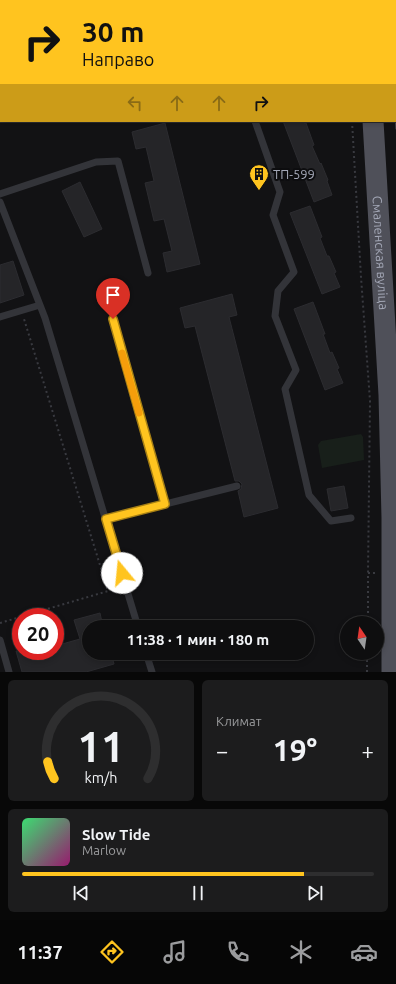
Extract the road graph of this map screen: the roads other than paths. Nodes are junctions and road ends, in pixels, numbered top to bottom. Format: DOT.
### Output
graph roads {
  1 [pos="255,122"];
  2 [pos="373,122"];
  3 [pos="385,122"];
  4 [pos="0,194"];
  5 [pos="0,202"];
  6 [pos="148,273"];
  7 [pos="396,284"];
  8 [pos="40,304"];
  9 [pos="0,317"];
  10 [pos="113,319"];
  11 [pos="237,486"];
  12 [pos="165,504"];
  13 [pos="351,518"];
  14 [pos="106,519"];
  15 [pos="136,620"];
  16 [pos="0,640"];
  17 [pos="148,660"];
  18 [pos="9,672"];
  19 [pos="152,672"];
  20 [pos="392,672"];
  1 -- 13 [label="lane"];
  2 -- 20 [label="main road, Смаленская вуліца"];
  3 -- 7 [label="main road, Смаленская вуліца"];
  4 -- 6 [label="lane"];
  5 -- 8 [label="lane"];
  8 -- 9 [label="lane"];
  8 -- 14 [label="lane"];
  10 -- 12 [label="lane"];
  11 -- 12 [label="lane"];
  12 -- 14 [label="lane"];
  14 -- 15 [label="lane"];
  16 -- 18 [label="lane"];
  17 -- 19 [label="lane"];
}
